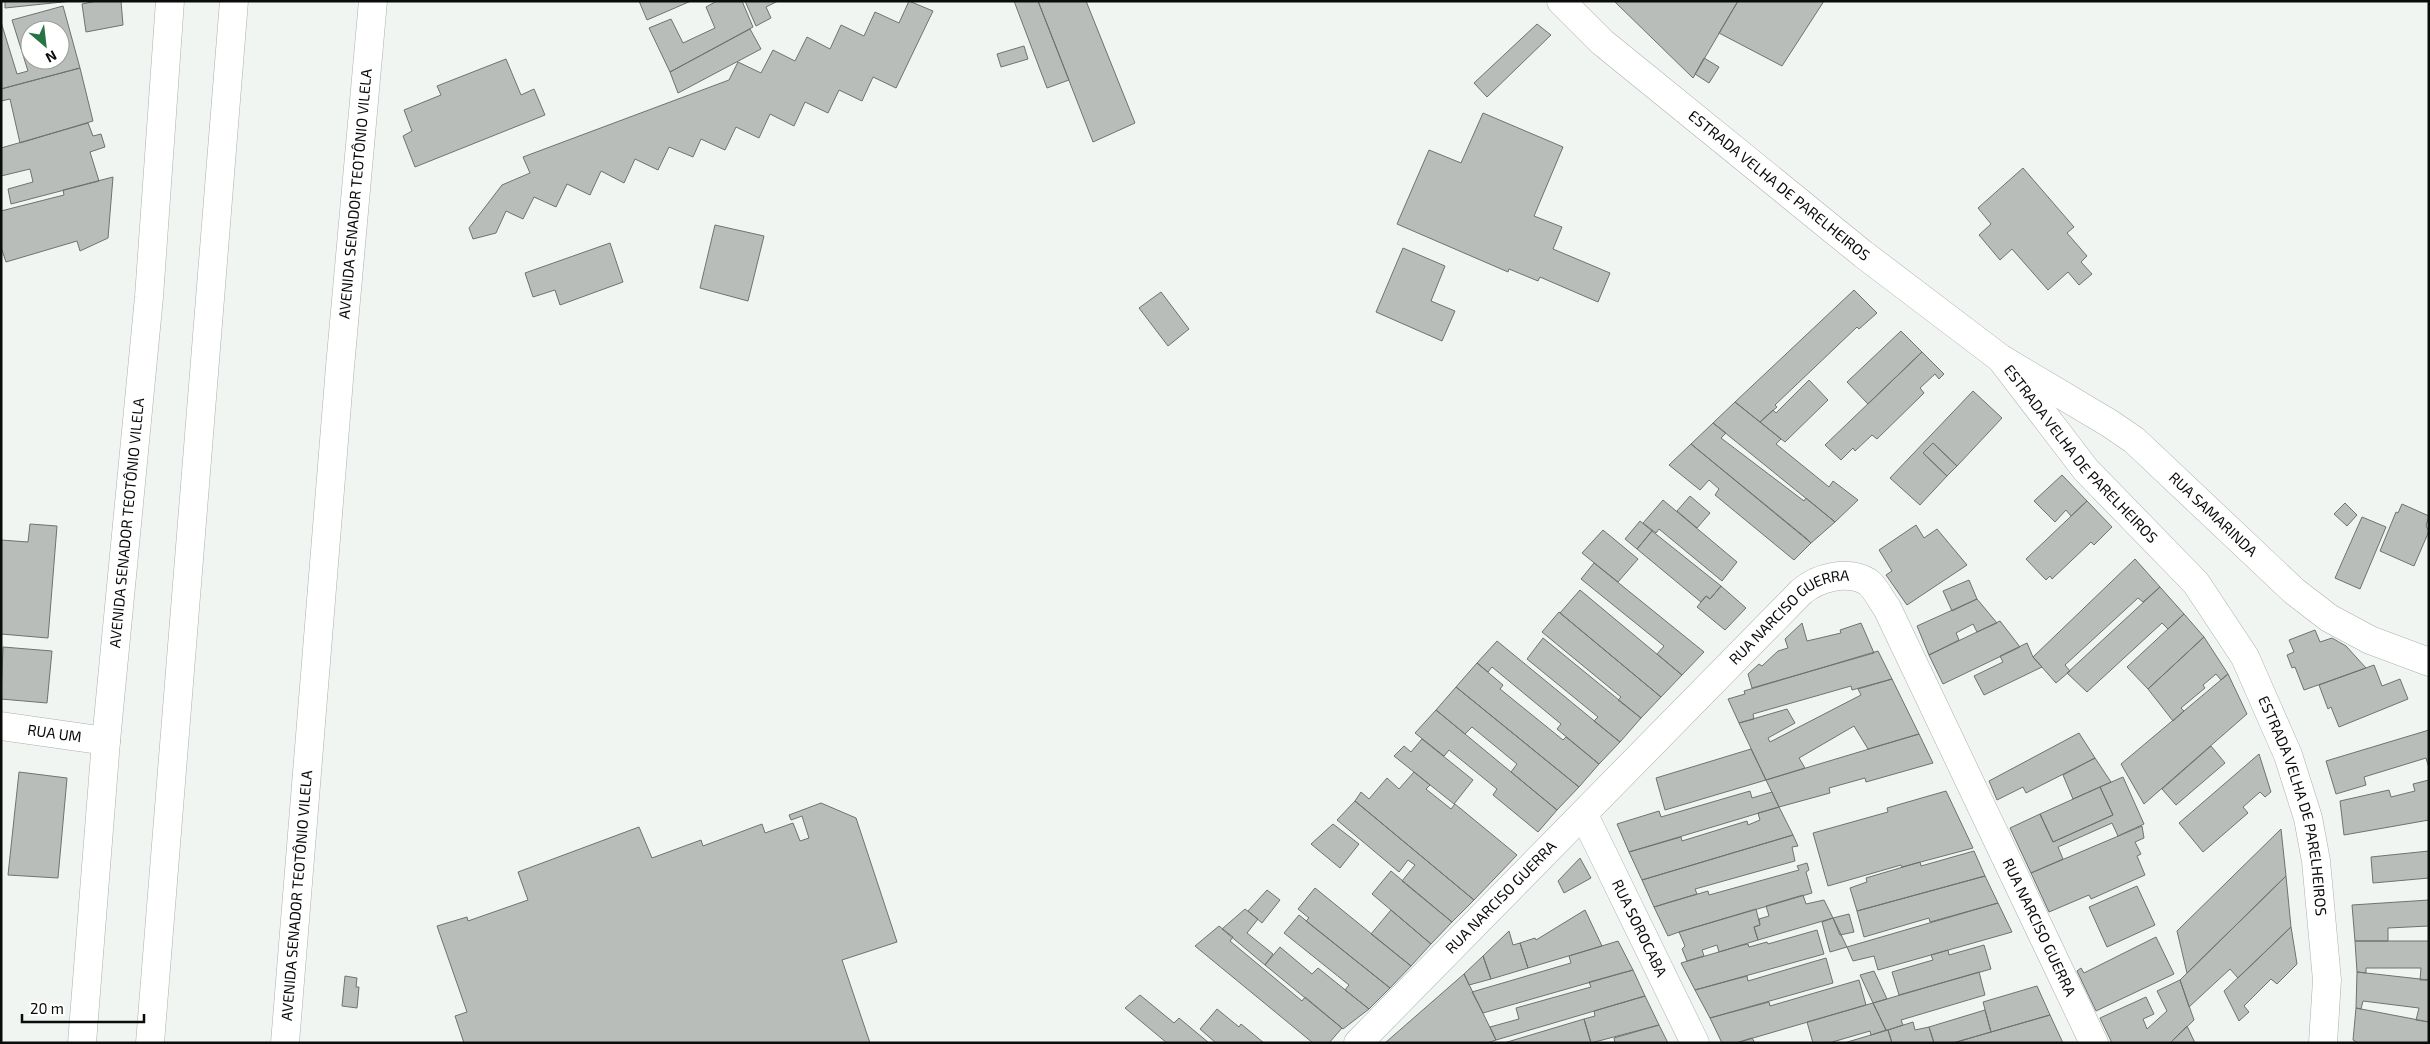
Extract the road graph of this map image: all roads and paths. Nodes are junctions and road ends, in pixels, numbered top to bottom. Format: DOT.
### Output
graph roads {
  1 [pos="170,1"];
  2 [pos="234,1"];
  3 [pos="373,1"];
  4 [pos="1561,1"];
  5 [pos="2000,358"];
  6 [pos="2429,662"];
  7 [pos="1,726"];
  8 [pos="106,741"];
  9 [pos="1584,815"];
  10 [pos="82,1043"];
  11 [pos="150,1043"];
  12 [pos="285,1043"];
  13 [pos="1358,1043"];
  14 [pos="1695,1043"];
  15 [pos="2094,1043"];
  16 [pos="2324,1043"];
  1 -- 8 [label="street, AVENIDA SENADOR TEOTÔNIO VILELA"];
  2 -- 11 [label="street"];
  3 -- 12 [label="street, AVENIDA SENADOR TEOTÔNIO VILELA"];
  4 -- 5 [label="street, ESTRADA VELHA DE PARELHEIROS"];
  5 -- 6 [label="street, RUA SAMARINDA"];
  5 -- 16 [label="street, ESTRADA VELHA DE PARELHEIROS"];
  7 -- 8 [label="street, RUA UM"];
  8 -- 10 [label="street, AVENIDA SENADOR TEOTÔNIO VILELA"];
  9 -- 13 [label="street, RUA NARCISO GUERRA"];
  9 -- 14 [label="street, RUA SOROCABA"];
  9 -- 15 [label="street, RUA NARCISO GUERRA"];
}
